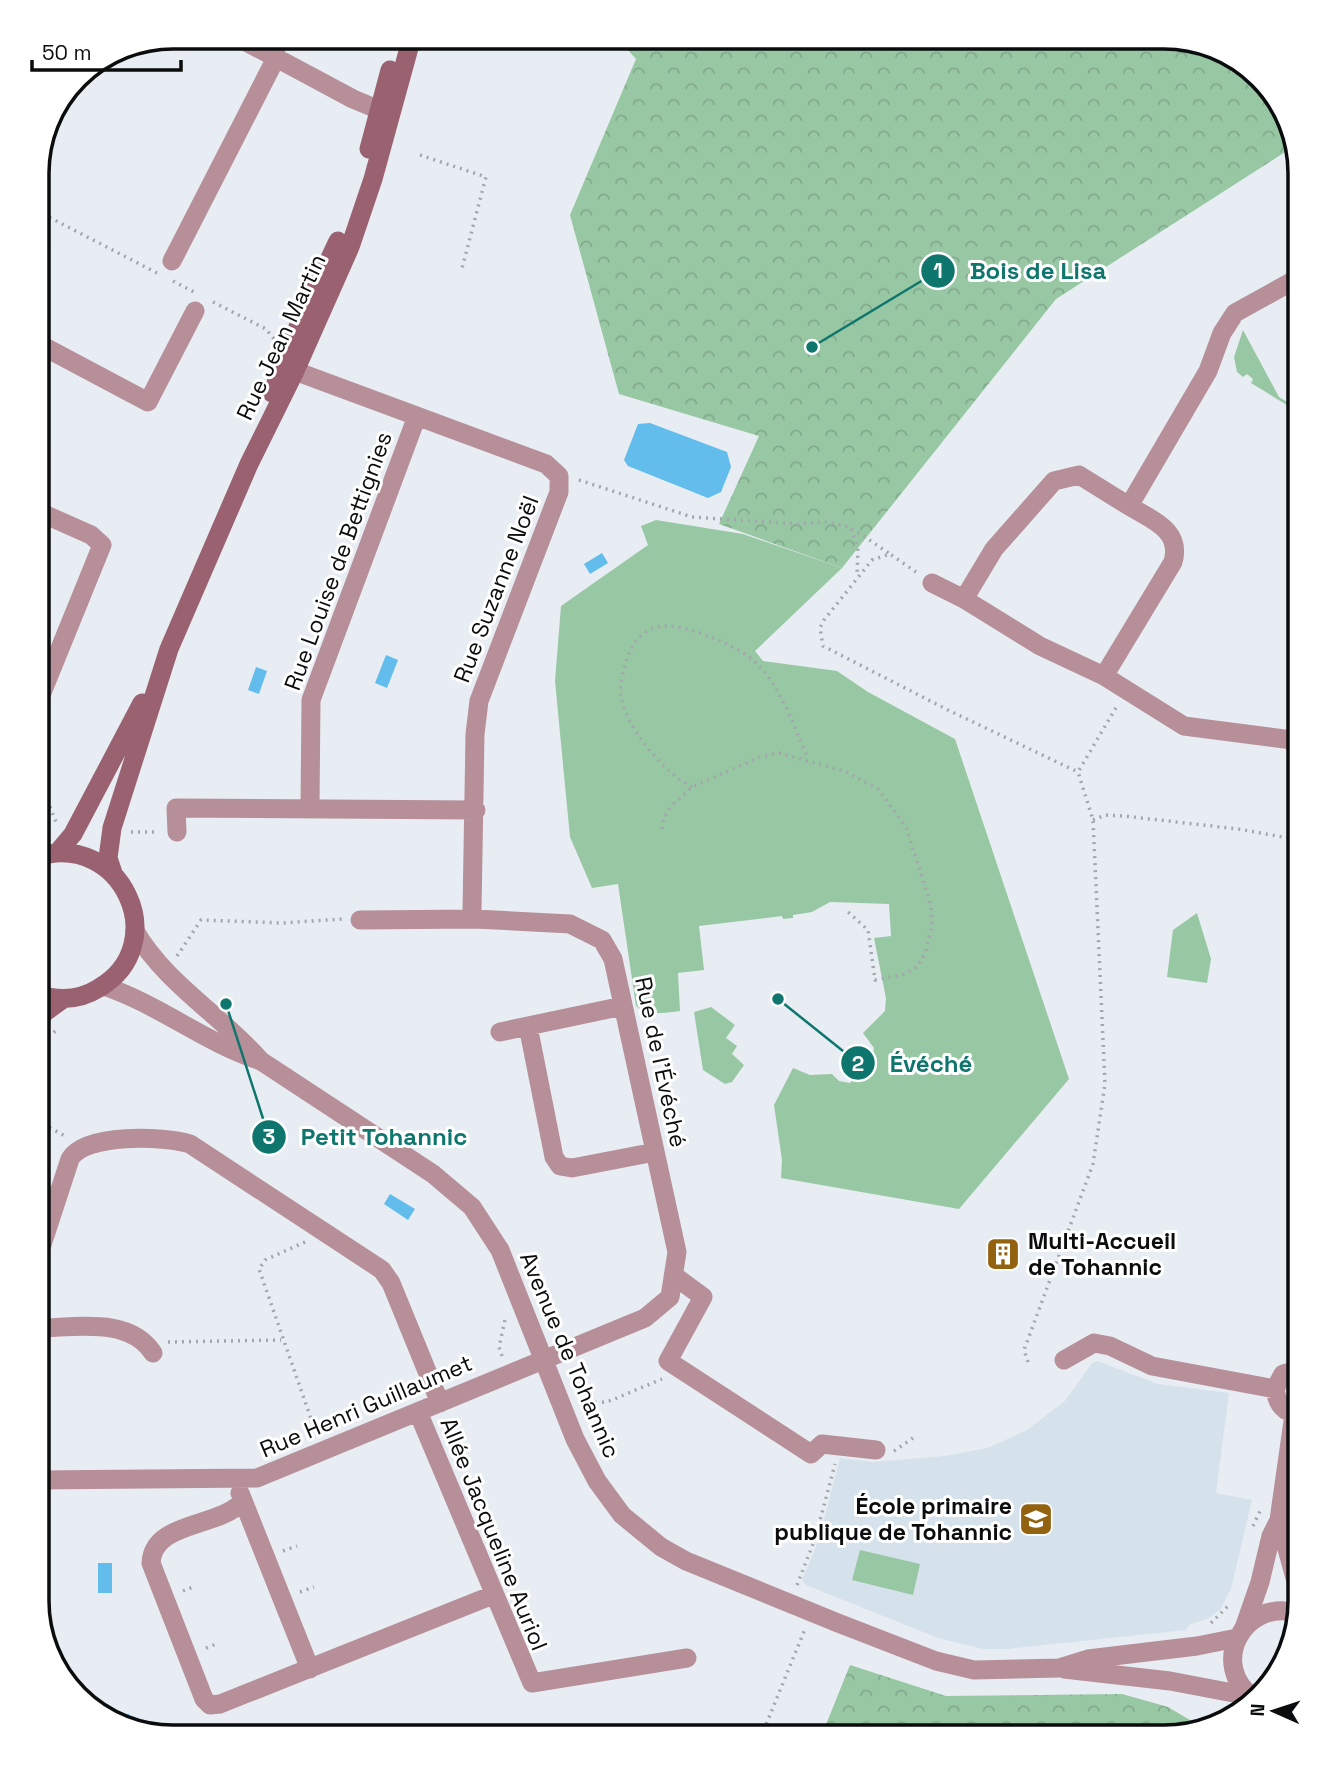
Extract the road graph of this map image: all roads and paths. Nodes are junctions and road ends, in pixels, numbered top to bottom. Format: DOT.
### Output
graph roads {
  1 [pos="262,49"];
  2 [pos="400,49"];
  3 [pos="409,49"];
  4 [pos="277,56"];
  5 [pos="377,109"];
  6 [pos="420,155"];
  7 [pos="172,261"];
  8 [pos="461,272"];
  9 [pos="1288,284"];
  10 [pos="195,311"];
  11 [pos="49,349"];
  12 [pos="295,371"];
  13 [pos="417,416"];
  14 [pos="249,464"];
  15 [pos="559,476"];
  16 [pos="1129,506"];
  17 [pos="49,516"];
  18 [pos="850,527"];
  19 [pos="890,554"];
  20 [pos="857,579"];
  21 [pos="932,583"];
  22 [pos="964,599"];
  23 [pos="169,649"];
  24 [pos="49,675"];
  25 [pos="1104,676"];
  26 [pos="1127,690"];
  27 [pos="1288,739"];
  28 [pos="809,760"];
  29 [pos="1078,772"];
  30 [pos="692,788"];
  31 [pos="49,804"];
  32 [pos="310,808"];
  33 [pos="476,810"];
  34 [pos="1093,820"];
  35 [pos="57,824"];
  36 [pos="662,829"];
  37 [pos="177,832"];
  38 [pos="1288,838"];
  39 [pos="57,853"];
  40 [pos="49,855"];
  41 [pos="113,873"];
  42 [pos="847,911"];
  43 [pos="475,919"];
  44 [pos="360,920"];
  45 [pos="135,931"];
  46 [pos="167,972"];
  47 [pos="104,986"];
  48 [pos="49,996"];
  49 [pos="63,999"];
  50 [pos="623,1006"];
  51 [pos="49,1009"];
  52 [pos="65,1023"];
  53 [pos="528,1026"];
  54 [pos="500,1032"];
  55 [pos="49,1038"];
  56 [pos="261,1061"];
  57 [pos="49,1127"];
  58 [pos="79,1148"];
  59 [pos="655,1152"];
  60 [pos="49,1224"];
  61 [pos="315,1227"];
  62 [pos="676,1277"];
  63 [pos="505,1309"];
  64 [pos="49,1328"];
  65 [pos="281,1340"];
  66 [pos="150,1347"];
  67 [pos="495,1356"];
  68 [pos="542,1359"];
  69 [pos="1063,1360"];
  70 [pos="1028,1362"];
  71 [pos="682,1371"];
  72 [pos="1288,1372"];
  73 [pos="1275,1389"];
  74 [pos="440,1403"];
  75 [pos="581,1403"];
  76 [pos="1288,1409"];
  77 [pos="418,1412"];
  78 [pos="916,1436"];
  79 [pos="322,1451"];
  80 [pos="881,1453"];
  81 [pos="836,1458"];
  82 [pos="237,1478"];
  83 [pos="49,1480"];
  84 [pos="1288,1488"];
  85 [pos="242,1502"];
  86 [pos="1280,1513"];
  87 [pos="1251,1532"];
  88 [pos="1288,1546"];
  89 [pos="797,1585"];
  90 [pos="493,1595"];
  91 [pos="1233,1599"];
  92 [pos="1287,1611"];
  93 [pos="1207,1625"];
  94 [pos="806,1626"];
  95 [pos="1241,1633"];
  96 [pos="687,1658"];
  97 [pos="1059,1668"];
  98 [pos="310,1669"];
  99 [pos="1239,1684"];
  100 [pos="1239,1694"];
  101 [pos="766,1725"];
  1 -- 4 [label="street"];
  2 -- 5 [label="main road"];
  3 -- 12 [label="main road, Rue Jean Martin"];
  4 -- 5 [label="street"];
  4 -- 7 [label="street"];
  5 -- 14 [label="main road"];
  6 -- 8 [label="path"];
  9 -- 16 [label="street"];
  10 -- 11 [label="street"];
  12 -- 13 [label="street, Rue Suzanne Noël"];
  12 -- 14 [label="main road, Rue Jean Martin"];
  13 -- 15 [label="street, Rue Suzanne Noël"];
  13 -- 32 [label="street, Rue Louise de Bettignies"];
  14 -- 23 [label="main road, Rue Jean Martin"];
  15 -- 18 [label="path"];
  15 -- 33 [label="street, Rue Suzanne Noël"];
  16 -- 22 [label="street"];
  16 -- 25 [label="street"];
  17 -- 24 [label="street"];
  18 -- 19 [label="path"];
  18 -- 20 [label="path"];
  19 -- 20 [label="path"];
  19 -- 21 [label="path"];
  20 -- 29 [label="path"];
  21 -- 22 [label="street"];
  22 -- 25 [label="street"];
  23 -- 39 [label="main road, Rue Jean Martin"];
  23 -- 41 [label="main road, Rue Jean Martin"];
  25 -- 26 [label="street"];
  26 -- 27 [label="street"];
  26 -- 29 [label="path"];
  28 -- 30 [label="path"];
  28 -- 30 [label="path"];
  28 -- 42 [label="path"];
  29 -- 34 [label="path"];
  30 -- 36 [label="path"];
  31 -- 35 [label="path"];
  32 -- 33 [label="street"];
  32 -- 37 [label="street"];
  33 -- 43 [label="street, Rue Suzanne Noël"];
  34 -- 38 [label="path"];
  34 -- 70 [label="path"];
  39 -- 40 [label="main road"];
  39 -- 41 [label="main road"];
  41 -- 45 [label="main road"];
  43 -- 44 [label="street, Rue de l'Évéché"];
  43 -- 50 [label="street, Rue de l'Évéché"];
  44 -- 46 [label="path"];
  45 -- 46 [label="street, Avenue de Tohannic"];
  45 -- 47 [label="main road"];
  46 -- 56 [label="street, Avenue de Tohannic"];
  47 -- 49 [label="main road"];
  47 -- 56 [label="street, Avenue de Tohannic"];
  48 -- 49 [label="main road"];
  49 -- 51 [label="main road"];
  50 -- 53 [label="street"];
  50 -- 59 [label="street, Rue de l'Évéché"];
  52 -- 55 [label="path"];
  53 -- 54 [label="street"];
  53 -- 59 [label="street"];
  56 -- 68 [label="street, Avenue de Tohannic"];
  57 -- 58 [label="path"];
  58 -- 60 [label="street"];
  58 -- 61 [label="street"];
  59 -- 62 [label="street, Rue de l'Évéché"];
  61 -- 65 [label="path"];
  61 -- 74 [label="street"];
  62 -- 68 [label="street"];
  62 -- 71 [label="street"];
  63 -- 67 [label="path"];
  64 -- 66 [label="street"];
  65 -- 66 [label="path"];
  65 -- 79 [label="path"];
  68 -- 74 [label="street, Rue Henri Guillaumet"];
  68 -- 97 [label="street, Avenue de Tohannic"];
  69 -- 73 [label="street"];
  71 -- 75 [label="path"];
  71 -- 80 [label="street"];
  72 -- 73 [label="street"];
  73 -- 76 [label="street"];
  74 -- 77 [label="street, Rue Henri Guillaumet"];
  77 -- 79 [label="street, Rue Henri Guillaumet"];
  77 -- 90 [label="street, Allée Jacqueline Auriol"];
  78 -- 80 [label="path"];
  79 -- 82 [label="street, Rue Henri Guillaumet"];
  81 -- 89 [label="path"];
  82 -- 83 [label="street, Rue Henri Guillaumet"];
  82 -- 85 [label="street"];
  84 -- 86 [label="street"];
  85 -- 98 [label="street"];
  85 -- 98 [label="street"];
  86 -- 87 [label="path"];
  86 -- 88 [label="street"];
  86 -- 95 [label="street"];
  90 -- 96 [label="street, Allée Jacqueline Auriol"];
  90 -- 98 [label="street"];
  91 -- 93 [label="path"];
  92 -- 95 [label="street, Avenue de Tohannic"];
  94 -- 101 [label="path"];
  95 -- 97 [label="street, Avenue de Tohannic"];
  95 -- 99 [label="street"];
  97 -- 100 [label="street, Avenue de Tohannic"];
}
